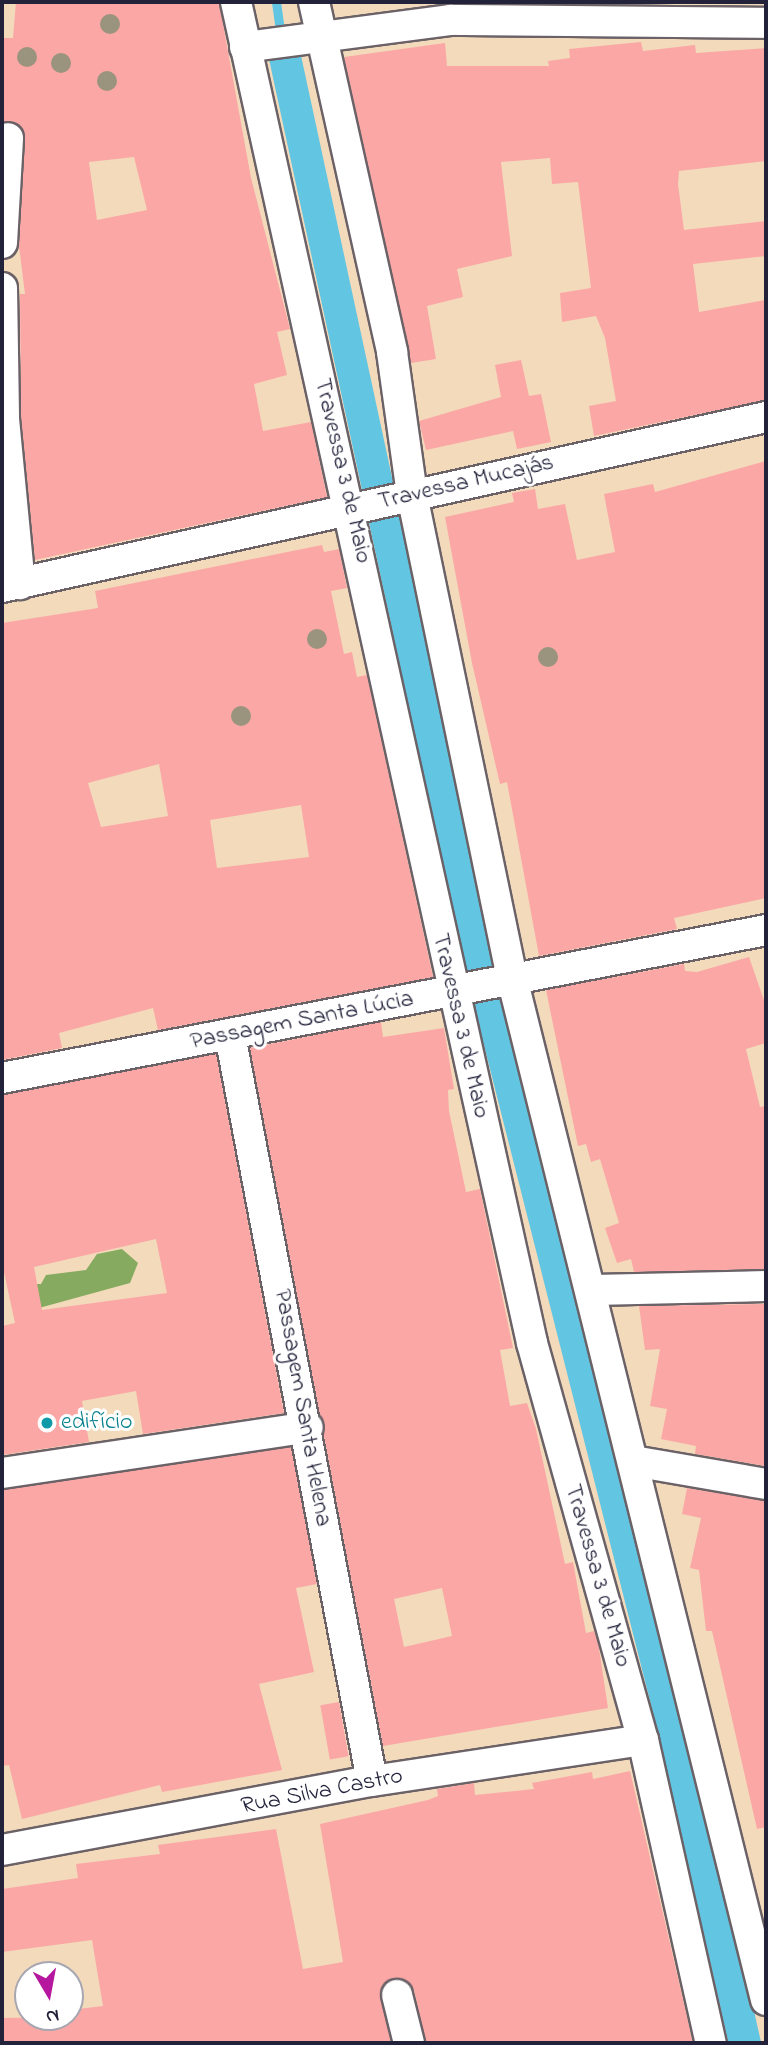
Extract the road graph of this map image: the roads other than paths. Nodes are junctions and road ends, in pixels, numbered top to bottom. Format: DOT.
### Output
graph roads {
  1 [pos="236,2"];
  2 [pos="314,2"];
  3 [pos="766,23"];
  4 [pos="310,37"];
  5 [pos="249,47"];
  6 [pos="8,138"];
  7 [pos="2,243"];
  8 [pos="2,288"];
  9 [pos="766,417"];
  10 [pos="412,495"];
  11 [pos="351,509"];
  12 [pos="11,586"];
  13 [pos="766,930"];
  14 [pos="509,979"];
  15 [pos="455,990"];
  16 [pos="230,1035"];
  17 [pos="2,1078"];
  18 [pos="766,1286"];
  19 [pos="593,1290"];
  20 [pos="308,1427"];
  21 [pos="633,1461"];
  22 [pos="2,1473"];
  23 [pos="766,1484"];
  24 [pos="643,1740"];
  25 [pos="372,1781"];
  26 [pos="2,1850"];
  27 [pos="397,1995"];
  28 [pos="766,2000"];
  29 [pos="410,2043"];
  30 [pos="711,2043"];
  1 -- 5 [label="street, Travessa 3 de Maio"];
  2 -- 4 [label="street"];
  3 -- 4 [label="street"];
  4 -- 5 [label="street"];
  4 -- 10 [label="street"];
  5 -- 11 [label="street, Travessa 3 de Maio"];
  6 -- 7 [label="street"];
  8 -- 12 [label="street"];
  9 -- 10 [label="street, Travessa Mucajás"];
  10 -- 11 [label="street, Travessa Mucajás"];
  10 -- 14 [label="street"];
  11 -- 12 [label="street, Travessa Mucajás"];
  11 -- 15 [label="street, Travessa 3 de Maio"];
  13 -- 14 [label="street, Passagem Santa Lúcia"];
  14 -- 15 [label="street, Passagem Santa Lúcia"];
  14 -- 19 [label="street"];
  15 -- 16 [label="street, Passagem Santa Lúcia"];
  15 -- 24 [label="street, Travessa 3 de Maio"];
  16 -- 17 [label="street, Passagem Santa Lúcia"];
  16 -- 20 [label="street, Passagem Santa Helena"];
  18 -- 19 [label="street"];
  19 -- 21 [label="street"];
  20 -- 22 [label="street"];
  20 -- 25 [label="street, Passagem Santa Helena"];
  21 -- 23 [label="street"];
  21 -- 28 [label="street"];
  24 -- 25 [label="street, Rua Silva Castro"];
  24 -- 30 [label="street, Travessa 3 de Maio"];
  25 -- 26 [label="street, Rua Silva Castro"];
  27 -- 29 [label="street"];
}
